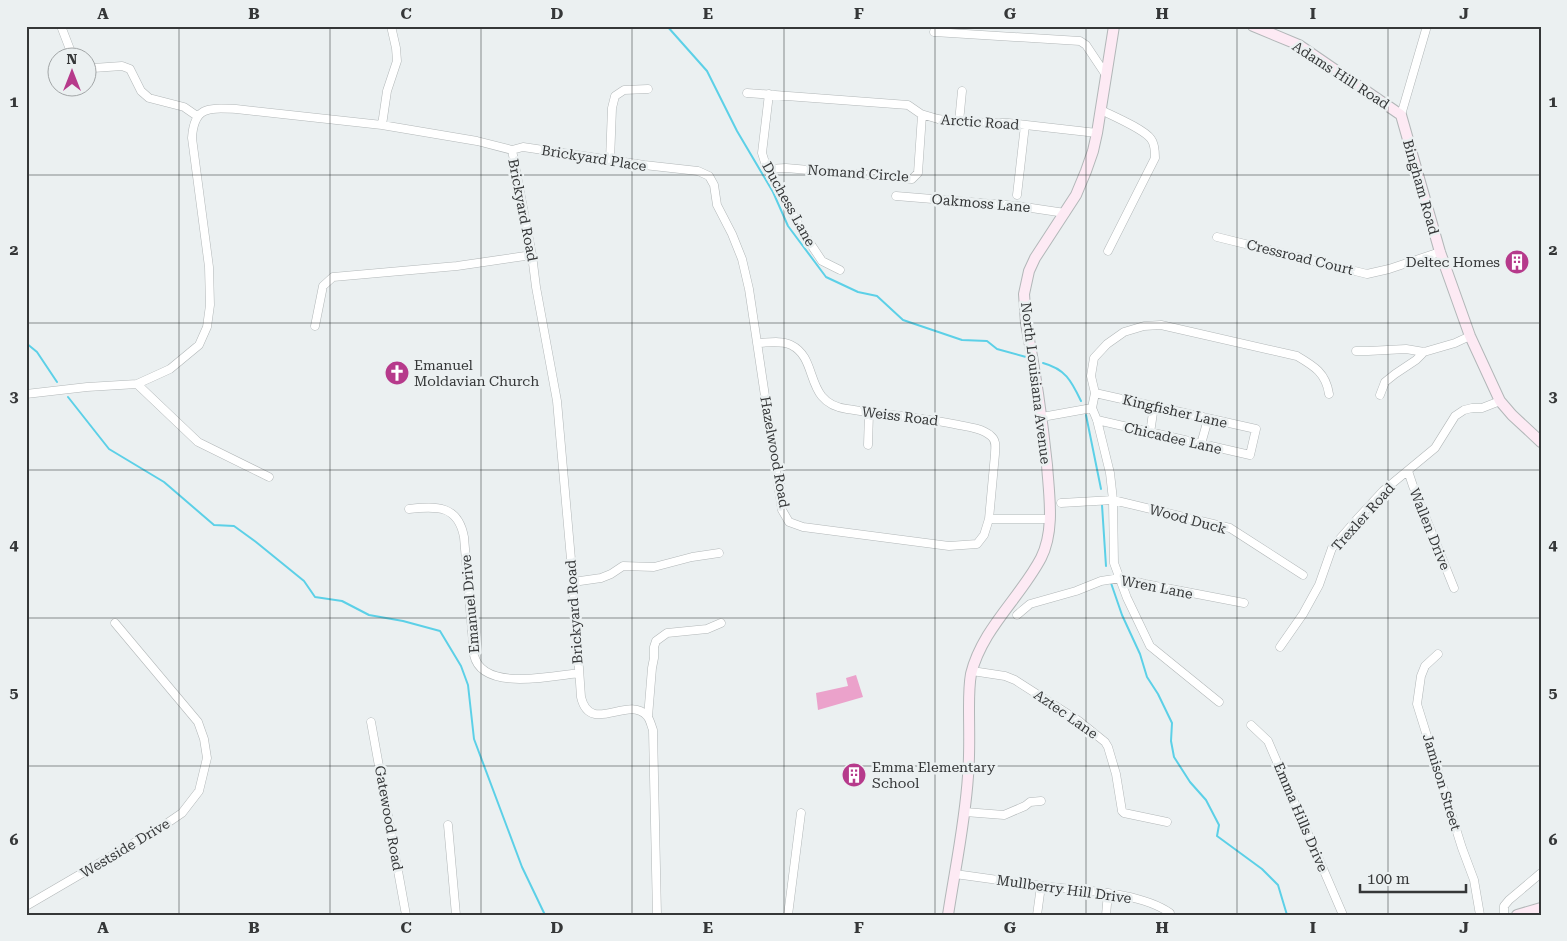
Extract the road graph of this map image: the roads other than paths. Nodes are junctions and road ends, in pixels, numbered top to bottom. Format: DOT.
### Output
graph roads {
  1 [pos="61,26"];
  2 [pos="391,26"];
  3 [pos="1114,26"];
  4 [pos="1253,26"];
  5 [pos="1427,26"];
  6 [pos="934,32"];
  7 [pos="70,48"];
  8 [pos="98,68"];
  9 [pos="1106,75"];
  10 [pos="648,89"];
  11 [pos="962,90"];
  12 [pos="747,93"];
  13 [pos="769,94"];
  14 [pos="1101,110"];
  15 [pos="922,115"];
  16 [pos="1401,115"];
  17 [pos="197,116"];
  18 [pos="959,122"];
  19 [pos="382,125"];
  20 [pos="1025,125"];
  21 [pos="1097,133"];
  22 [pos="512,150"];
  23 [pos="610,160"];
  24 [pos="767,169"];
  25 [pos="676,170"];
  26 [pos="1017,195"];
  27 [pos="896,196"];
  28 [pos="1066,213"];
  29 [pos="1217,237"];
  30 [pos="1108,251"];
  31 [pos="1440,252"];
  32 [pos="532,255"];
  33 [pos="840,270"];
  34 [pos="315,326"];
  35 [pos="1470,336"];
  36 [pos="757,344"];
  37 [pos="1356,350"];
  38 [pos="1424,352"];
  39 [pos="137,384"];
  40 [pos="1095,393"];
  41 [pos="26,394"];
  42 [pos="1329,394"];
  43 [pos="1380,395"];
  44 [pos="1500,401"];
  45 [pos="1154,406"];
  46 [pos="1092,408"];
  47 [pos="869,413"];
  48 [pos="1042,417"];
  49 [pos="1208,419"];
  50 [pos="1097,420"];
  51 [pos="1150,433"];
  52 [pos="1541,442"];
  53 [pos="1201,444"];
  54 [pos="868,445"];
  55 [pos="1250,455"];
  56 [pos="1408,470"];
  57 [pos="270,477"];
  58 [pos="1113,500"];
  59 [pos="1061,504"];
  60 [pos="410,508"];
  61 [pos="989,519"];
  62 [pos="1050,519"];
  63 [pos="719,553"];
  64 [pos="1303,575"];
  65 [pos="1120,578"];
  66 [pos="573,582"];
  67 [pos="1454,588"];
  68 [pos="1244,603"];
  69 [pos="1018,615"];
  70 [pos="115,623"];
  71 [pos="721,623"];
  72 [pos="1280,647"];
  73 [pos="1438,654"];
  74 [pos="972,672"];
  75 [pos="579,674"];
  76 [pos="1219,702"];
  77 [pos="648,717"];
  78 [pos="372,722"];
  79 [pos="1251,725"];
  80 [pos="1041,801"];
  81 [pos="965,812"];
  82 [pos="800,813"];
  83 [pos="1167,822"];
  84 [pos="448,825"];
  85 [pos="1541,873"];
  86 [pos="954,874"];
  87 [pos="1041,886"];
  88 [pos="1108,894"];
  89 [pos="26,906"];
  90 [pos="1541,908"];
  91 [pos="406,915"];
  92 [pos="456,915"];
  93 [pos="657,915"];
  94 [pos="788,915"];
  95 [pos="948,915"];
  96 [pos="1037,915"];
  97 [pos="1106,915"];
  98 [pos="1170,915"];
  99 [pos="1343,915"];
  100 [pos="1480,915"];
  101 [pos="1504,915"];
  102 [pos="1517,915"];
  1 -- 7 [label="street"];
  2 -- 19 [label="street"];
  3 -- 9 [label="street, North Louisiana Avenue"];
  4 -- 16 [label="street, Adams Hill Road"];
  5 -- 16 [label="street"];
  6 -- 9 [label="street"];
  8 -- 17 [label="street"];
  9 -- 14 [label="street, North Louisiana Avenue"];
  10 -- 23 [label="street"];
  11 -- 18 [label="street"];
  12 -- 13 [label="street, Arctic Road"];
  13 -- 15 [label="street, Arctic Road"];
  13 -- 24 [label="street, Duchess Lane"];
  14 -- 21 [label="street, North Louisiana Avenue"];
  14 -- 30 [label="street"];
  15 -- 18 [label="street, Arctic Road"];
  15 -- 24 [label="street, Nomand Circle"];
  16 -- 31 [label="street, Bingham Road"];
  17 -- 19 [label="street, Brickyard Road"];
  17 -- 39 [label="street"];
  18 -- 20 [label="street, Arctic Road"];
  19 -- 22 [label="street, Brickyard Road"];
  20 -- 21 [label="street, Arctic Road"];
  20 -- 26 [label="street"];
  21 -- 28 [label="street, North Louisiana Avenue"];
  22 -- 23 [label="street, Brickyard Place"];
  22 -- 32 [label="street, Brickyard Road"];
  23 -- 25 [label="street, Brickyard Place"];
  24 -- 33 [label="street, Duchess Lane"];
  25 -- 36 [label="street, Hazelwood Road"];
  27 -- 28 [label="street, Oakmoss Lane"];
  28 -- 48 [label="street, North Louisiana Avenue"];
  29 -- 31 [label="street, Cressroad Court"];
  31 -- 35 [label="street, Bingham Road"];
  32 -- 34 [label="street"];
  32 -- 66 [label="street, Brickyard Road"];
  35 -- 38 [label="street"];
  35 -- 44 [label="street, Bingham Road"];
  36 -- 47 [label="street, Weiss Road"];
  36 -- 61 [label="street, Hazelwood Road"];
  37 -- 38 [label="street"];
  38 -- 43 [label="street"];
  39 -- 41 [label="street"];
  39 -- 57 [label="street"];
  40 -- 42 [label="street"];
  40 -- 45 [label="street, Kingfisher Lane"];
  40 -- 46 [label="street"];
  44 -- 52 [label="street, Bingham Road"];
  44 -- 56 [label="street, Trexler Road"];
  45 -- 49 [label="street, Kingfisher Lane"];
  45 -- 51 [label="street"];
  46 -- 48 [label="street"];
  46 -- 50 [label="street"];
  47 -- 54 [label="street"];
  47 -- 61 [label="street, Weiss Road"];
  48 -- 62 [label="street, North Louisiana Avenue"];
  49 -- 53 [label="street"];
  49 -- 55 [label="street, Kingfisher Lane"];
  50 -- 51 [label="street, Chicadee Lane"];
  50 -- 58 [label="street"];
  51 -- 53 [label="street, Chicadee Lane"];
  53 -- 55 [label="street, Chicadee Lane"];
  56 -- 67 [label="street, Wallen Drive"];
  56 -- 72 [label="street, Trexler Road"];
  58 -- 59 [label="street, Wood Duck"];
  58 -- 64 [label="street, Wood Duck"];
  58 -- 65 [label="street"];
  60 -- 75 [label="street, Emanuel Drive"];
  61 -- 62 [label="street"];
  62 -- 74 [label="street, North Louisiana Avenue"];
  63 -- 66 [label="street"];
  65 -- 68 [label="street, Wren Lane"];
  65 -- 69 [label="street, Wren Lane"];
  65 -- 76 [label="street"];
  66 -- 75 [label="street, Brickyard Road"];
  70 -- 89 [label="street, Westside Drive"];
  71 -- 77 [label="street"];
  73 -- 100 [label="street, Jamison Street"];
  74 -- 81 [label="street, North Louisiana Avenue"];
  74 -- 83 [label="street, Aztec Lane"];
  75 -- 77 [label="street, Brickyard Road"];
  77 -- 93 [label="street"];
  78 -- 91 [label="street, Gatewood Road"];
  79 -- 99 [label="street, Emma Hills Drive"];
  80 -- 81 [label="street"];
  81 -- 86 [label="street, North Louisiana Avenue"];
  82 -- 94 [label="street"];
  84 -- 92 [label="street"];
  85 -- 101 [label="street"];
  86 -- 87 [label="street, Mullberry Hill Drive"];
  86 -- 95 [label="street, North Louisiana Avenue"];
  87 -- 88 [label="street, Mullberry Hill Drive"];
  87 -- 96 [label="street"];
  88 -- 97 [label="street"];
  88 -- 98 [label="street, Mullberry Hill Drive"];
  90 -- 102 [label="street"];
}
